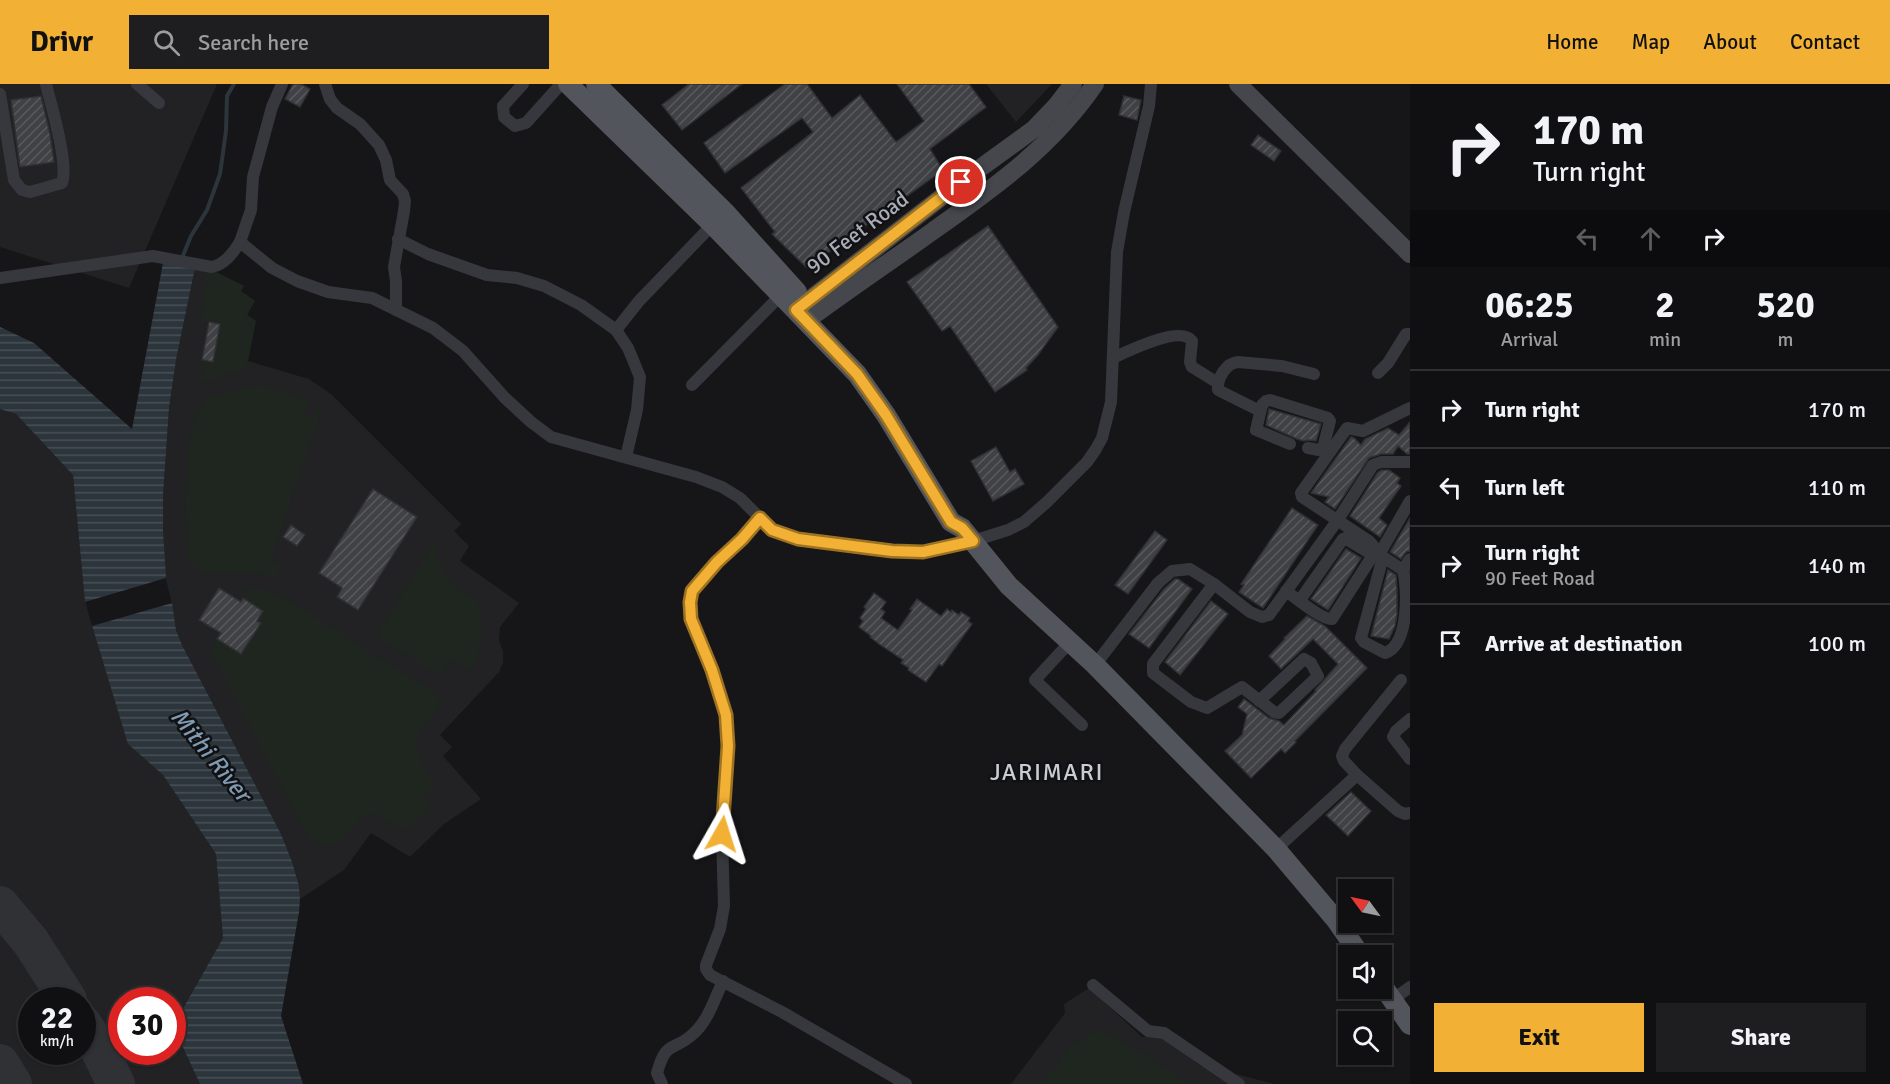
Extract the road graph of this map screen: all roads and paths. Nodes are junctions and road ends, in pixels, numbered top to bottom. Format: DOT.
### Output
graph roads {
  1 [pos="46,84"];
  2 [pos="137,84"];
  3 [pos="282,84"];
  4 [pos="324,84"];
  5 [pos="523,84"];
  6 [pos="561,84"];
  7 [pos="568,84"];
  8 [pos="596,84"];
  9 [pos="1073,84"];
  10 [pos="1095,84"];
  11 [pos="1151,84"];
  12 [pos="1238,84"];
  13 [pos="1247,84"];
  14 [pos="0,94"];
  15 [pos="159,104"];
  16 [pos="1262,104"];
  17 [pos="1294,135"];
  18 [pos="718,218"];
  19 [pos="398,239"];
  20 [pos="1410,241"];
  21 [pos="240,242"];
  22 [pos="1410,254"];
  23 [pos="0,278"];
  24 [pos="786,290"];
  25 [pos="396,310"];
  26 [pos="806,311"];
  27 [pos="616,330"];
  28 [pos="1410,334"];
  29 [pos="1113,358"];
  30 [pos="1378,373"];
  31 [pos="1314,374"];
  32 [pos="1218,382"];
  33 [pos="692,385"];
  34 [pos="1410,408"];
  35 [pos="1260,411"];
  36 [pos="1290,444"];
  37 [pos="1308,448"];
  38 [pos="626,457"];
  39 [pos="1410,462"];
  40 [pos="1410,501"];
  41 [pos="760,518"];
  42 [pos="1337,521"];
  43 [pos="967,535"];
  44 [pos="1361,541"];
  45 [pos="1381,555"];
  46 [pos="1407,564"];
  47 [pos="1214,584"];
  48 [pos="1286,591"];
  49 [pos="1300,600"];
  50 [pos="1070,642"];
  51 [pos="1095,665"];
  52 [pos="1401,680"];
  53 [pos="1259,701"];
  54 [pos="1410,719"];
  55 [pos="1082,725"];
  56 [pos="1410,759"];
  57 [pos="1357,775"];
  58 [pos="1410,813"];
  59 [pos="1276,849"];
  60 [pos="1353,945"];
  61 [pos="723,981"];
  62 [pos="1093,985"];
  63 [pos="1410,987"];
  64 [pos="1392,992"];
  65 [pos="1391,999"];
  66 [pos="1410,1025"];
  67 [pos="662,1084"];
  68 [pos="906,1084"];
  69 [pos="1239,1084"];
  1 -- 14 [label="street"];
  2 -- 15 [label="street"];
  3 -- 21 [label="street"];
  4 -- 19 [label="street"];
  5 -- 6 [label="street"];
  7 -- 18 [label="main road"];
  8 -- 18 [label="main road"];
  9 -- 26 [label="street, 90 Feet Road"];
  10 -- 26 [label="street, 90 Feet Road"];
  11 -- 29 [label="street"];
  12 -- 16 [label="street"];
  13 -- 16 [label="street"];
  16 -- 17 [label="street"];
  17 -- 20 [label="street"];
  17 -- 22 [label="street"];
  18 -- 24 [label="main road"];
  18 -- 27 [label="street"];
  19 -- 25 [label="street"];
  19 -- 27 [label="street"];
  21 -- 23 [label="street"];
  21 -- 25 [label="street"];
  24 -- 26 [label="main road"];
  24 -- 33 [label="street"];
  25 -- 38 [label="street"];
  26 -- 43 [label="main road"];
  27 -- 38 [label="street"];
  28 -- 30 [label="street"];
  29 -- 32 [label="street"];
  29 -- 43 [label="street"];
  31 -- 32 [label="street"];
  32 -- 35 [label="street"];
  34 -- 42 [label="street"];
  35 -- 36 [label="street"];
  35 -- 37 [label="street"];
  38 -- 41 [label="street"];
  39 -- 42 [label="street"];
  40 -- 45 [label="street"];
  41 -- 43 [label="street"];
  41 -- 61 [label="street"];
  42 -- 44 [label="street"];
  42 -- 48 [label="street"];
  43 -- 50 [label="main road"];
  44 -- 45 [label="street"];
  44 -- 49 [label="street"];
  44 -- 49 [label="street"];
  45 -- 46 [label="street"];
  45 -- 46 [label="street"];
  47 -- 48 [label="street"];
  47 -- 51 [label="street"];
  47 -- 53 [label="street"];
  48 -- 49 [label="street"];
  50 -- 51 [label="main road"];
  50 -- 55 [label="street"];
  51 -- 59 [label="main road"];
  52 -- 57 [label="street"];
  53 -- 53 [label="street"];
  54 -- 56 [label="street"];
  57 -- 58 [label="street"];
  57 -- 59 [label="street"];
  59 -- 60 [label="main road"];
  61 -- 67 [label="street"];
  61 -- 68 [label="street"];
  62 -- 69 [label="street"];
  63 -- 64 [label="street"];
  65 -- 66 [label="main road"];
}
